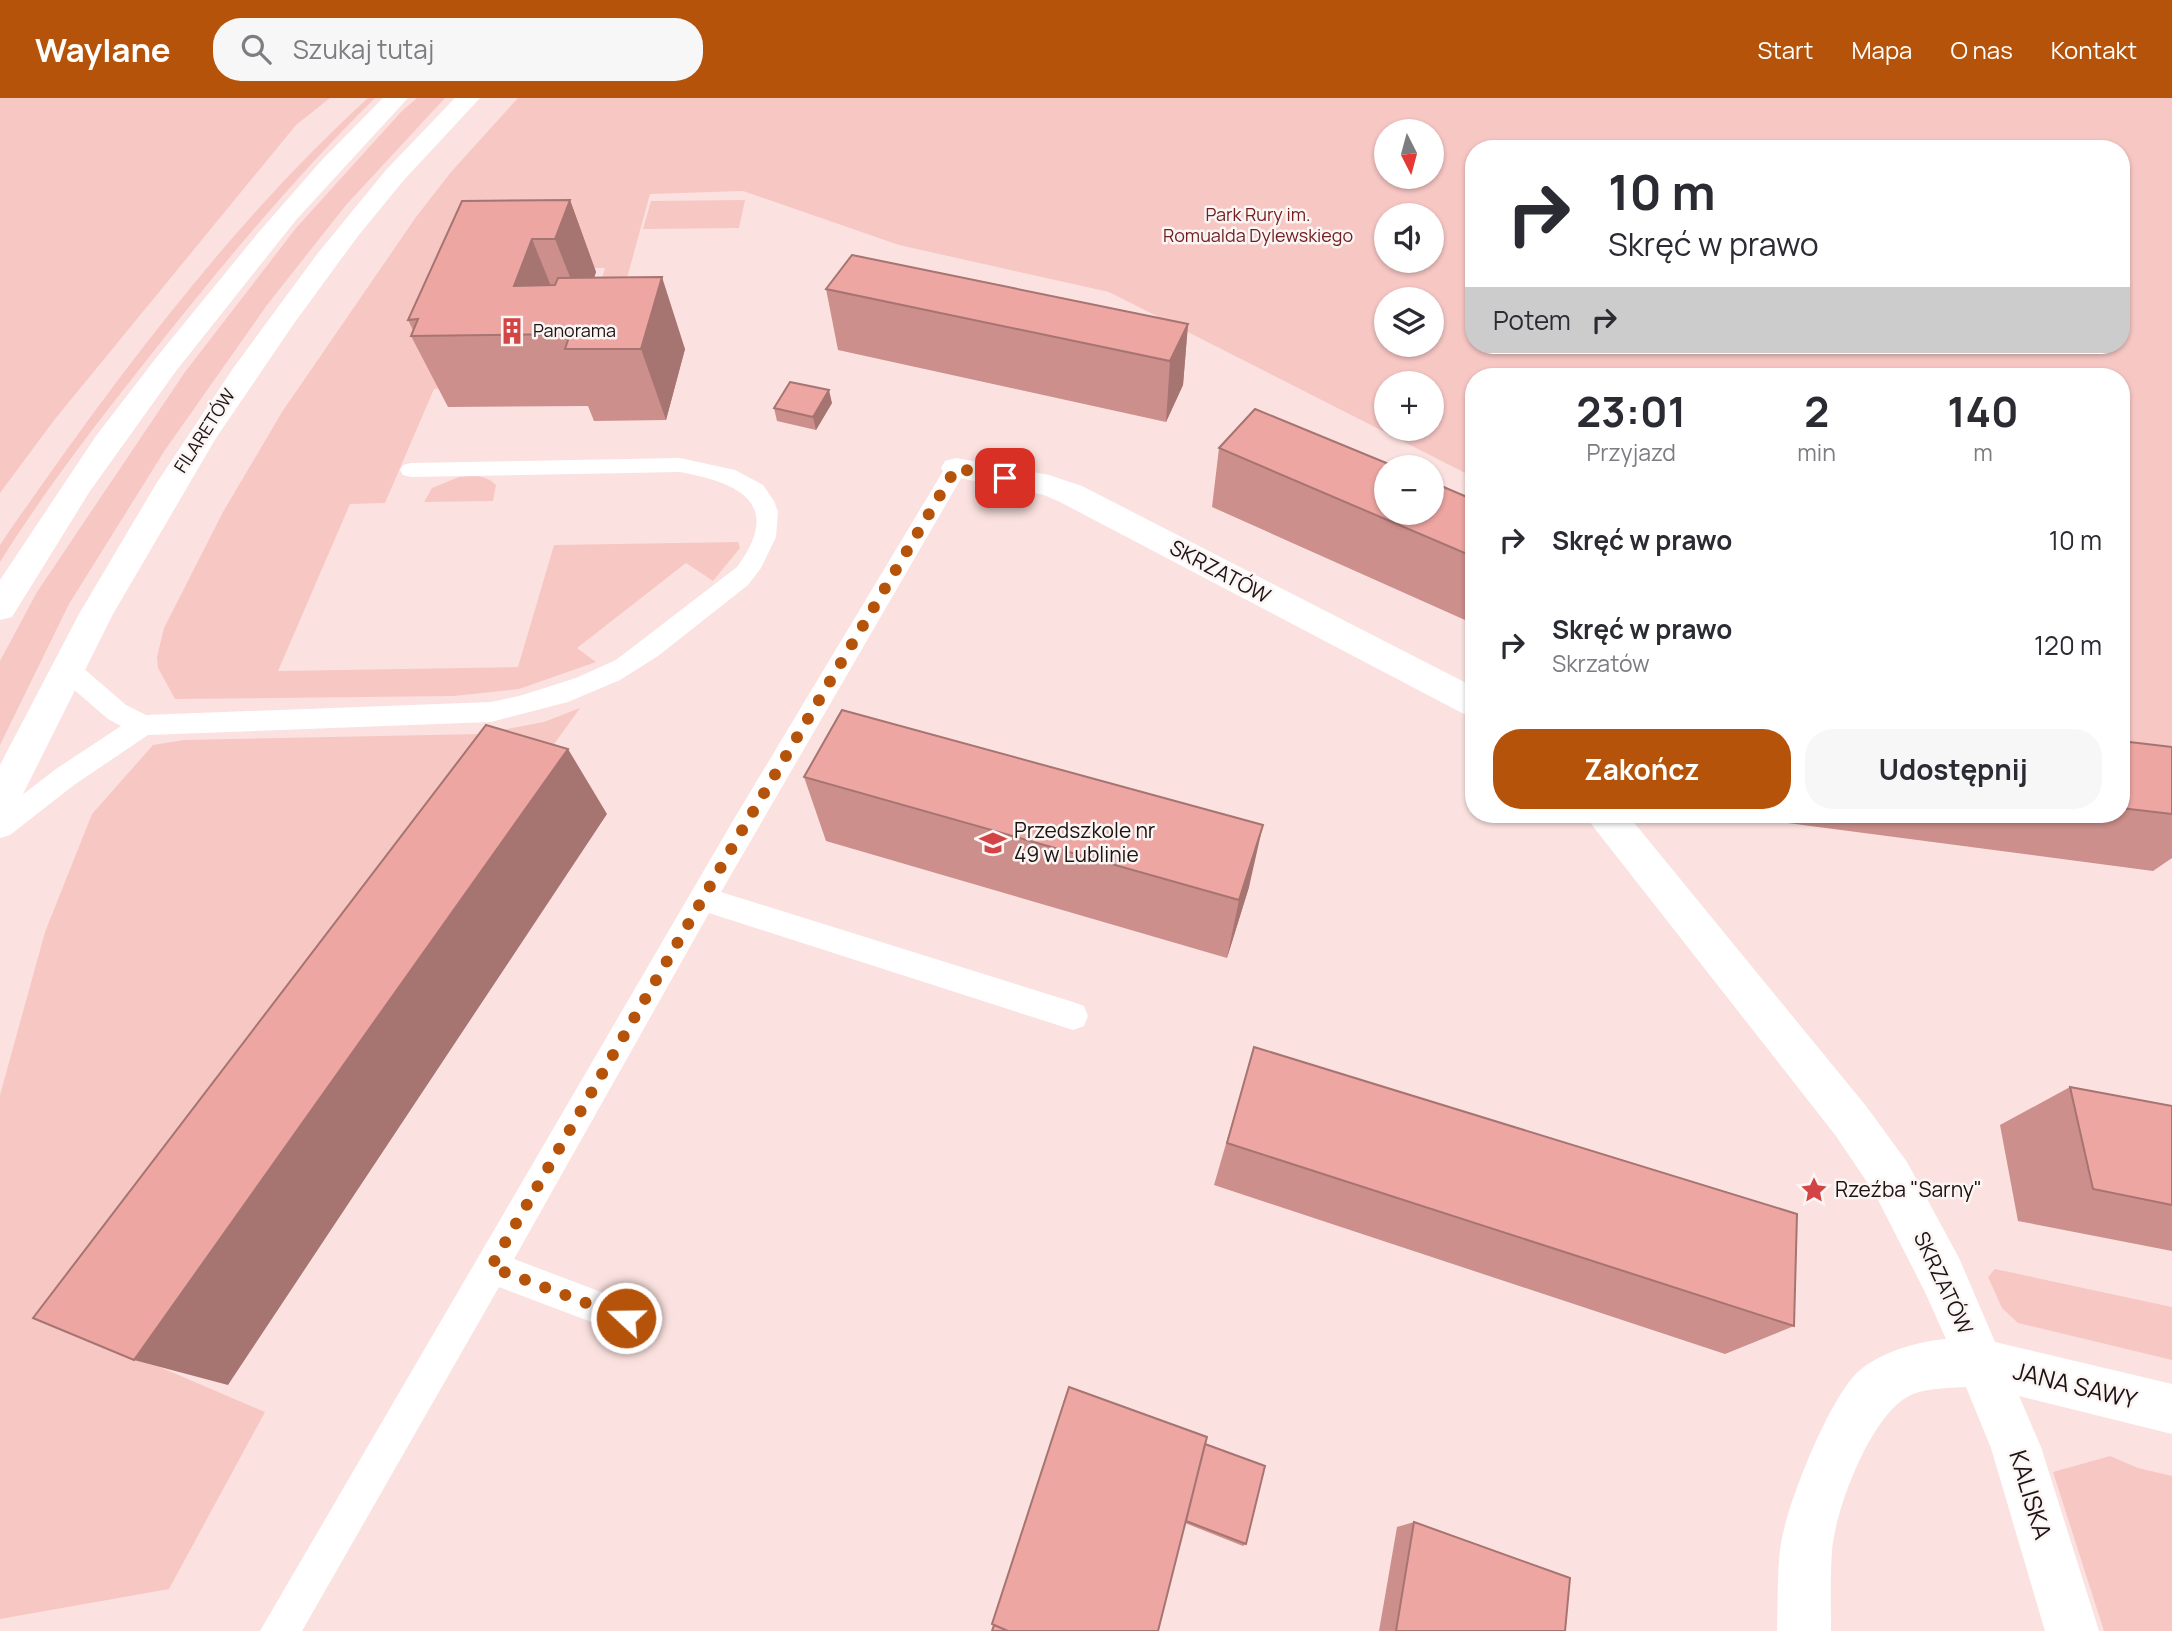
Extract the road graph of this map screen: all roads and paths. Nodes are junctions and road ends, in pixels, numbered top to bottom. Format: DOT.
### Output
graph roads {
  1 [pos="396,98"];
  2 [pos="468,98"];
  3 [pos="956,468"];
  4 [pos="411,470"];
  5 [pos="0,608"];
  6 [pos="66,668"];
  7 [pos="1465,698"];
  8 [pos="143,725"];
  9 [pos="0,803"];
  10 [pos="1612,823"];
  11 [pos="0,827"];
  12 [pos="703,899"];
  13 [pos="1073,1016"];
  14 [pos="491,1267"];
  15 [pos="626,1318"];
  16 [pos="1979,1362"];
  17 [pos="2172,1409"];
  18 [pos="281,1631"];
  19 [pos="1804,1631"];
  20 [pos="2072,1631"];
  1 -- 5 [label="main road"];
  2 -- 6 [label="main road, FILARETÓW"];
  3 -- 7 [label="main road, SKRZATÓW"];
  3 -- 12 [label="lane"];
  4 -- 8 [label="lane"];
  6 -- 8 [label="lane"];
  6 -- 9 [label="main road, FILARETÓW"];
  8 -- 11 [label="lane"];
  10 -- 16 [label="main road, SKRZATÓW"];
  12 -- 13 [label="lane"];
  12 -- 14 [label="lane"];
  14 -- 15 [label="lane"];
  14 -- 18 [label="lane"];
  16 -- 17 [label="main road, JANA SAWY"];
  16 -- 19 [label="main road, SKRZATÓW"];
  16 -- 20 [label="main road, KALISKA"];
}
